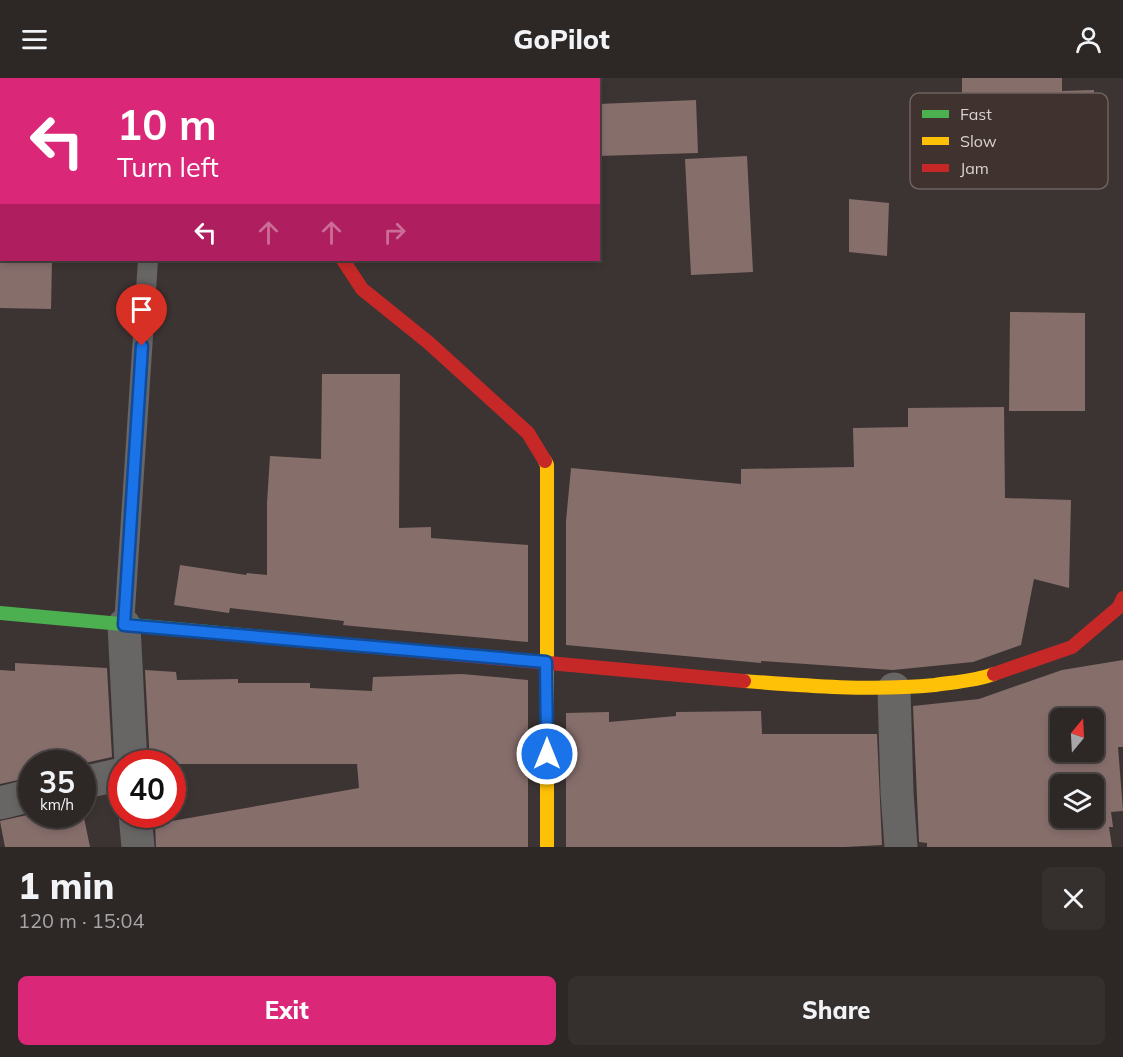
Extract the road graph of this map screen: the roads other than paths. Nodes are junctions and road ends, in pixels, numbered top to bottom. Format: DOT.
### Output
graph roads {
  1 [pos="148,261"];
  2 [pos="344,261"];
  3 [pos="1122,604"];
  4 [pos="0,613"];
  5 [pos="124,625"];
  6 [pos="546,662"];
  7 [pos="894,689"];
  8 [pos="130,750"];
  9 [pos="18,798"];
  10 [pos="0,803"];
  11 [pos="136,828"];
  12 [pos="138,847"];
  13 [pos="547,847"];
  14 [pos="902,847"];
  1 -- 5 [label="lane"];
  2 -- 6 [label="street"];
  3 -- 7 [label="street"];
  4 -- 5 [label="street"];
  5 -- 6 [label="street"];
  5 -- 8 [label="street"];
  6 -- 7 [label="street"];
  6 -- 13 [label="street"];
  7 -- 14 [label="street"];
  9 -- 10 [label="street"];
  11 -- 12 [label="street"];
}
